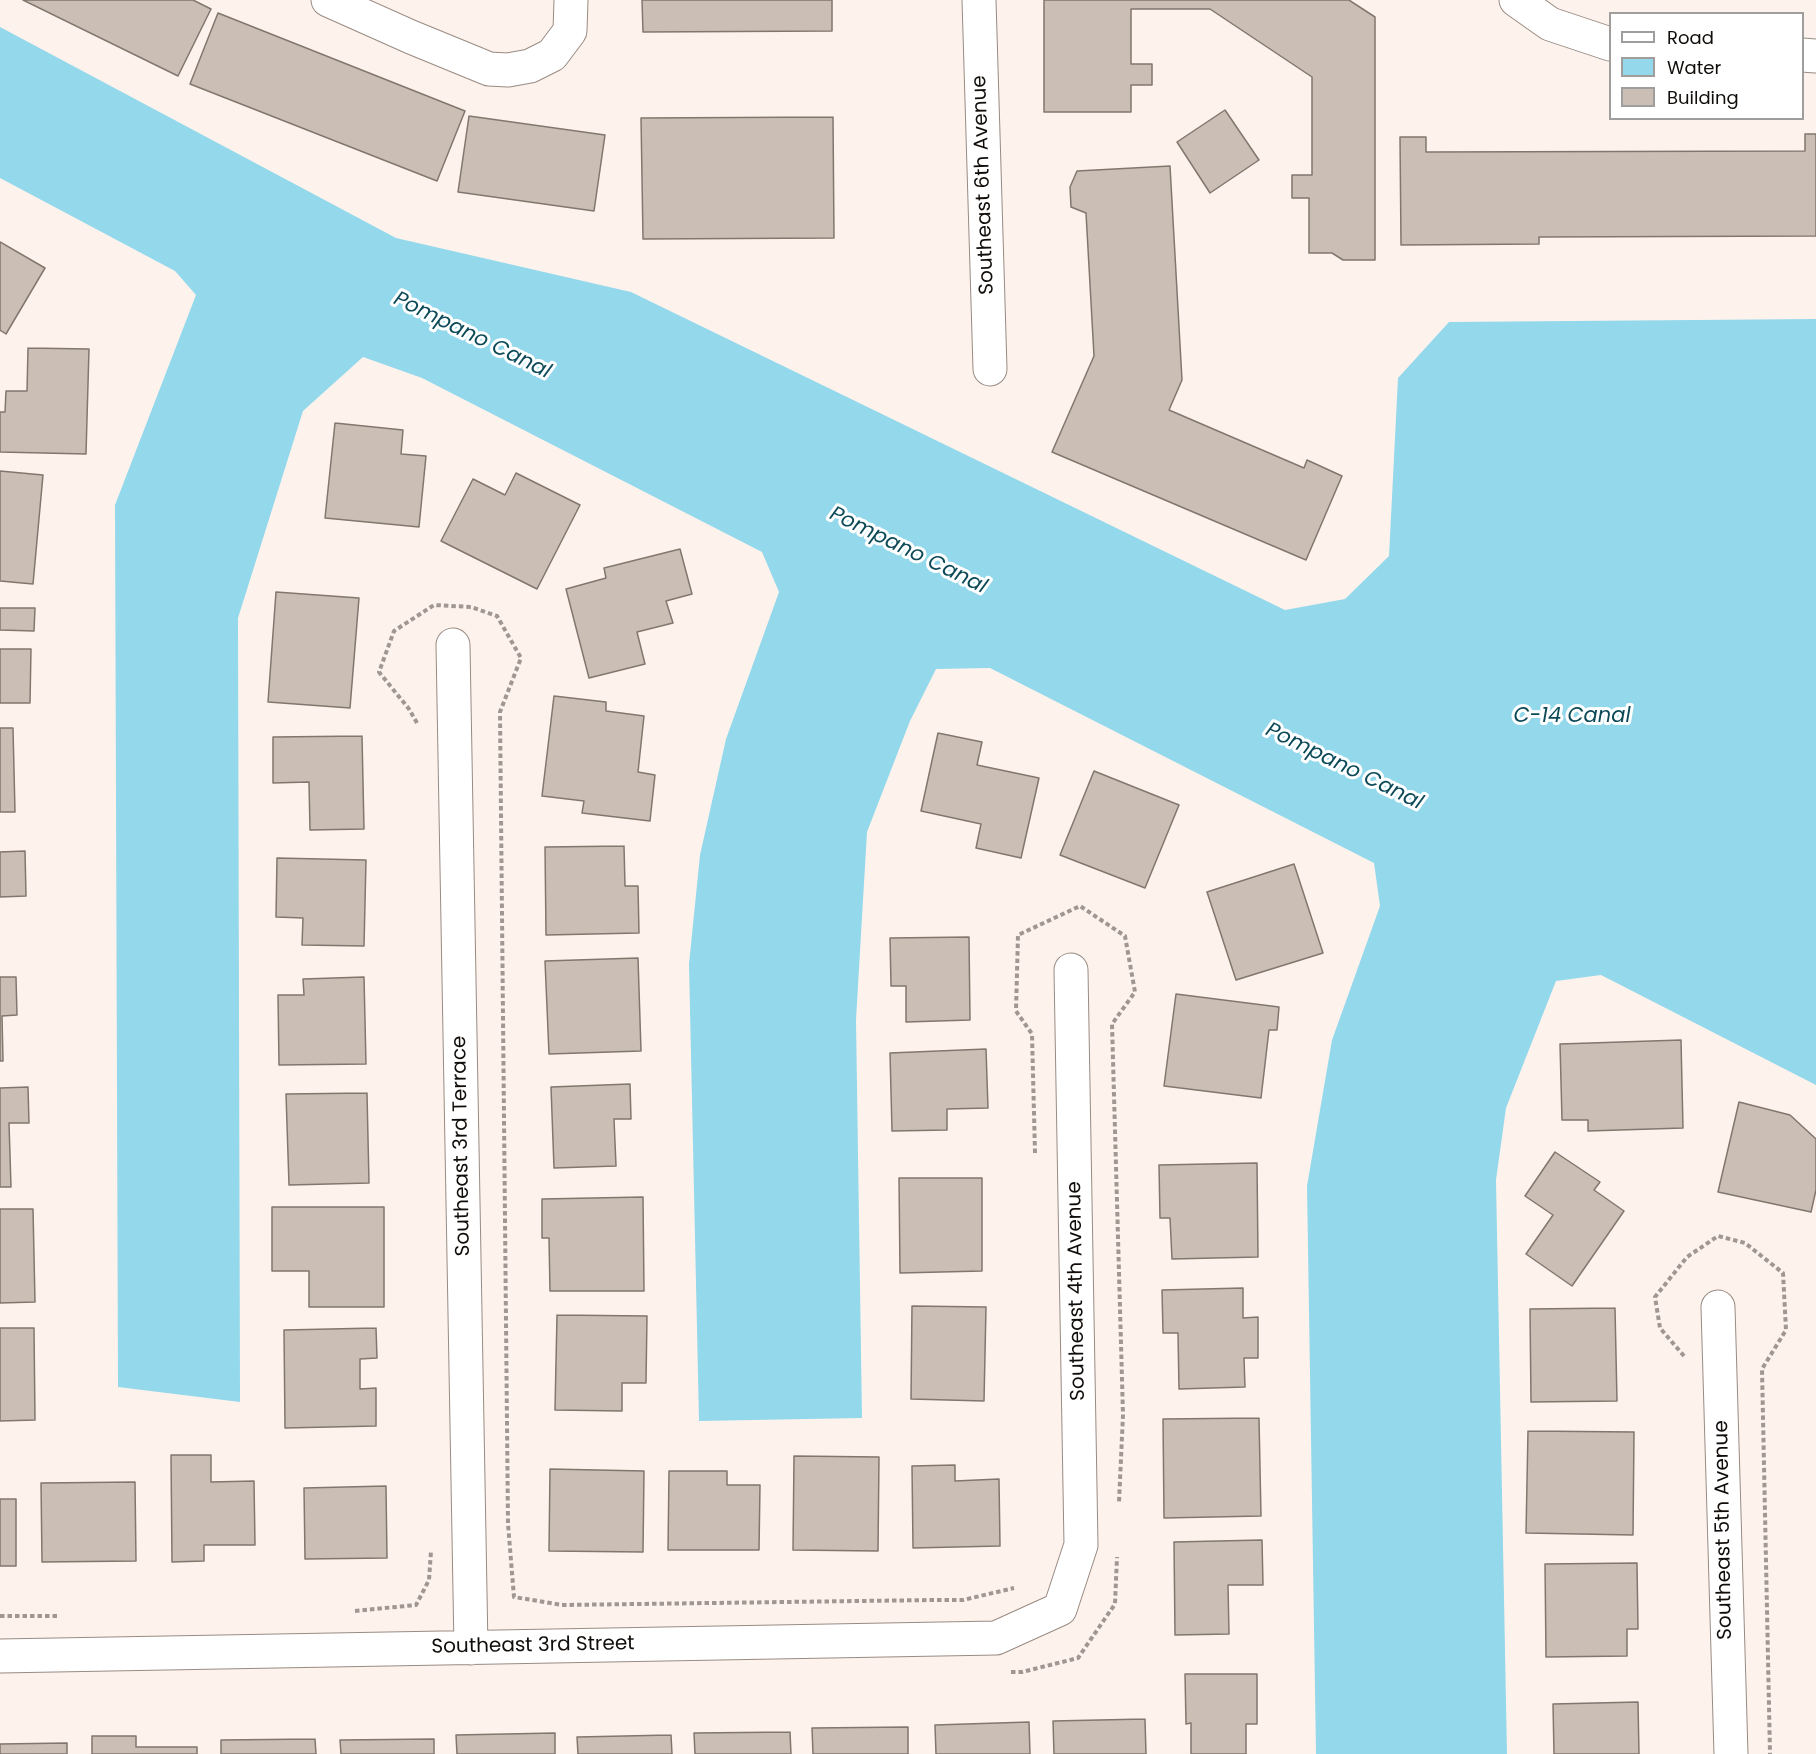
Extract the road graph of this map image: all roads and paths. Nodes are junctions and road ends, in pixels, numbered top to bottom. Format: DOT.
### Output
graph roads {
  1 [pos="328,0"];
  2 [pos="571,0"];
  3 [pos="978,0"];
  4 [pos="1516,0"];
  5 [pos="1556,12"];
  6 [pos="1609,43"];
  7 [pos="990,369"];
  8 [pos="453,645"];
  9 [pos="420,729"];
  10 [pos="1071,970"];
  11 [pos="1036,1162"];
  12 [pos="1718,1307"];
  13 [pos="1119,1505"];
  14 [pos="431,1549"];
  15 [pos="1117,1551"];
  16 [pos="1019,1587"];
  17 [pos="1060,1610"];
  18 [pos="354,1611"];
  19 [pos="0,1616"];
  20 [pos="67,1616"];
  21 [pos="471,1648"];
  22 [pos="0,1656"];
  23 [pos="999,1672"];
  24 [pos="1731,1754"];
  1 -- 2 [label="street"];
  3 -- 7 [label="street, Southeast 6th Avenue"];
  4 -- 5 [label="street"];
  5 -- 6 [label="street"];
  8 -- 21 [label="street, Southeast 3rd Terrace"];
  9 -- 16 [label="path"];
  10 -- 17 [label="street, Southeast 4th Avenue"];
  11 -- 13 [label="path"];
  12 -- 24 [label="street, Southeast 5th Avenue"];
  14 -- 18 [label="path"];
  15 -- 23 [label="path"];
  17 -- 21 [label="street, Southeast 3rd Street"];
  19 -- 20 [label="path"];
  21 -- 22 [label="street, Southeast 3rd Street"];
}
